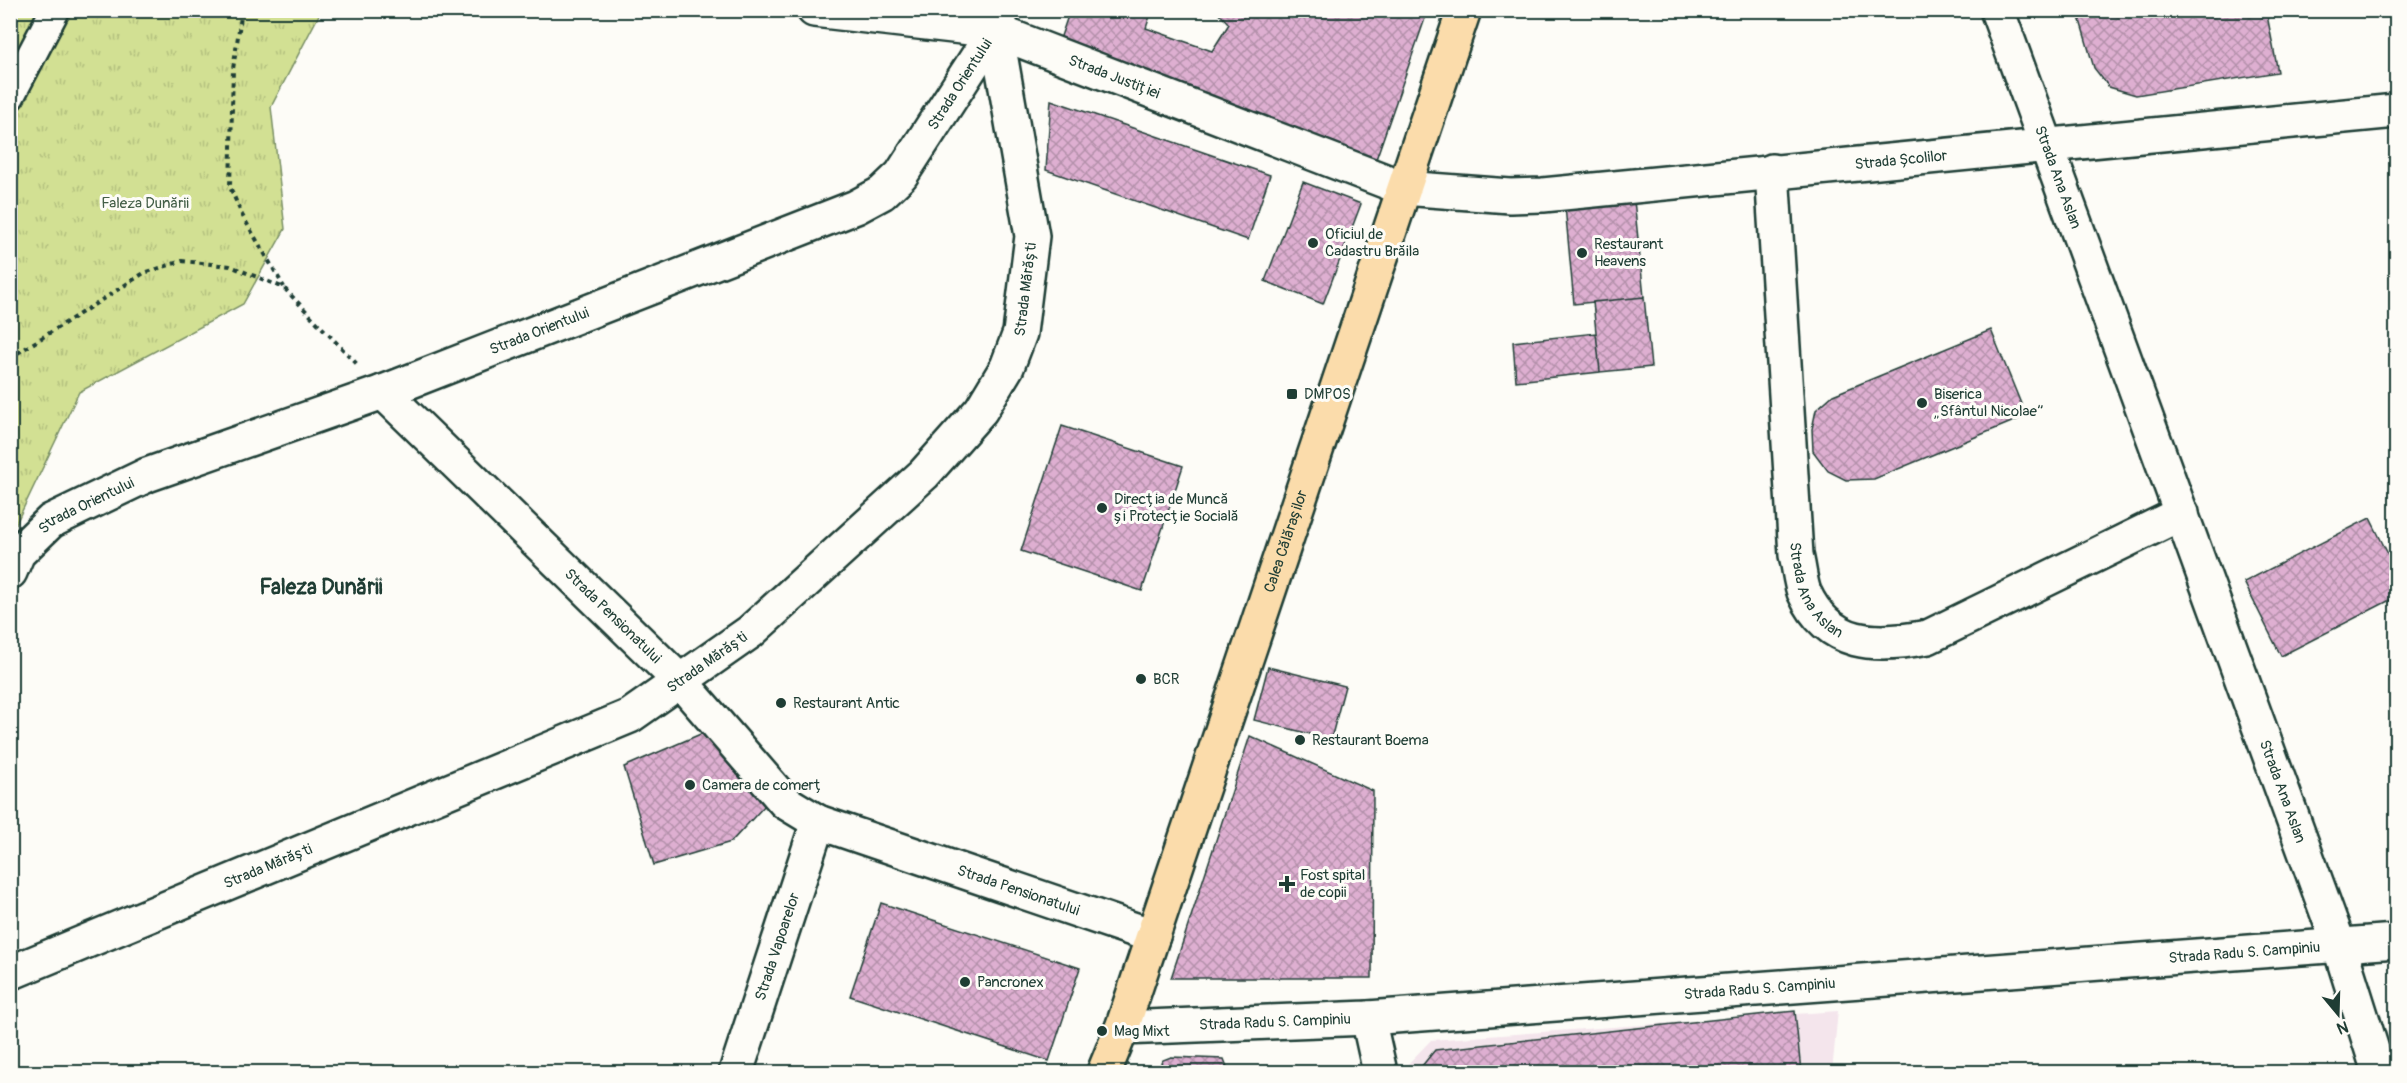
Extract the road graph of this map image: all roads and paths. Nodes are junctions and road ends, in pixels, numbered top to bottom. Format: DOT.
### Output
graph roads {
  1 [pos="55,10"];
  2 [pos="242,10"];
  3 [pos="814,10"];
  4 [pos="1464,10"];
  5 [pos="1997,10"];
  6 [pos="1001,21"];
  7 [pos="10,96"];
  8 [pos="2397,111"];
  9 [pos="2048,145"];
  10 [pos="1772,171"];
  11 [pos="1403,188"];
  12 [pos="284,288"];
  13 [pos="10,358"];
  14 [pos="383,392"];
  15 [pos="2182,513"];
  16 [pos="10,572"];
  17 [pos="681,682"];
  18 [pos="818,822"];
  19 [pos="1153,936"];
  20 [pos="2397,941"];
  21 [pos="2339,945"];
  22 [pos="10,973"];
  23 [pos="1368,1018"];
  24 [pos="1122,1028"];
  25 [pos="736,1072"];
  26 [pos="1104,1072"];
  27 [pos="1380,1072"];
  28 [pos="2379,1072"];
  1 -- 7 [label="street"];
  2 -- 12 [label="path"];
  3 -- 6 [label="street, Strada Justiției"];
  4 -- 11 [label="main road, Calea Călărașilor"];
  5 -- 9 [label="street, Strada Ana Aslan"];
  6 -- 11 [label="street, Strada Justiției"];
  6 -- 14 [label="street, Strada Orientului"];
  6 -- 17 [label="street, Strada Mărăști"];
  8 -- 9 [label="street, Strada Școlilor"];
  9 -- 10 [label="street, Strada Școlilor"];
  9 -- 15 [label="street, Strada Ana Aslan"];
  10 -- 11 [label="street, Strada Școlilor"];
  10 -- 15 [label="street, Strada Ana Aslan"];
  11 -- 19 [label="main road, Calea Călărașilor"];
  12 -- 13 [label="path"];
  12 -- 14 [label="path"];
  14 -- 16 [label="street, Strada Orientului"];
  14 -- 17 [label="street, Strada Pensionatului"];
  15 -- 21 [label="street, Strada Ana Aslan"];
  17 -- 18 [label="street, Strada Pensionatului"];
  17 -- 22 [label="street, Strada Mărăști"];
  18 -- 19 [label="street, Strada Pensionatului"];
  18 -- 25 [label="street, Strada Vapoarelor"];
  19 -- 24 [label="main road, Calea Călărașilor"];
  20 -- 21 [label="street, Strada Radu S. Campiniu"];
  21 -- 23 [label="street, Strada Radu S. Campiniu"];
  21 -- 28 [label="street, Strada Ana Aslan"];
  23 -- 24 [label="street, Strada Radu S. Campiniu"];
  23 -- 27 [label="street"];
  24 -- 26 [label="main road, Calea Călărașilor"];
}
